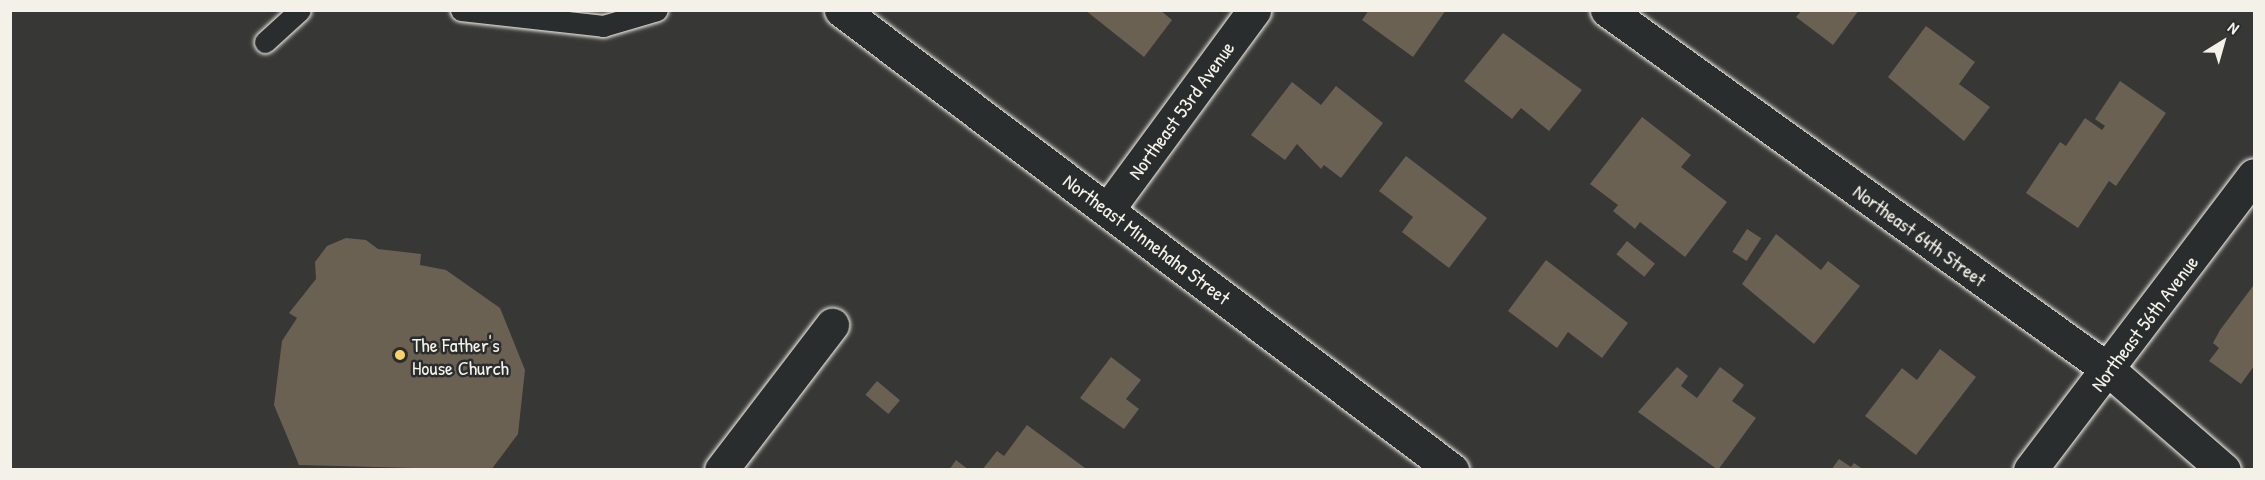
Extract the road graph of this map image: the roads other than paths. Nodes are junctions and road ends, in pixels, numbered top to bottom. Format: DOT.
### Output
graph roads {
  1 [pos="300,10"];
  2 [pos="460,10"];
  3 [pos="657,10"];
  4 [pos="841,10"];
  5 [pos="1254,10"];
  6 [pos="1607,10"];
  7 [pos="265,42"];
  8 [pos="2254,175"];
  9 [pos="1108,209"];
  10 [pos="832,325"];
  11 [pos="2110,371"];
  12 [pos="721,470"];
  13 [pos="1452,470"];
  14 [pos="2030,470"];
  15 [pos="2224,470"];
  1 -- 7 [label="lane"];
  2 -- 3 [label="lane"];
  4 -- 9 [label="street, Northeast Minnehaha Street"];
  5 -- 9 [label="street, Northeast 53rd Avenue"];
  6 -- 11 [label="street, Northeast 64th Street"];
  8 -- 11 [label="street, Northeast 56th Avenue"];
  9 -- 13 [label="street, Northeast Minnehaha Street"];
  10 -- 12 [label="street"];
  11 -- 14 [label="street, Northeast 56th Avenue"];
  11 -- 15 [label="street, Northeast 64th Street"];
}
